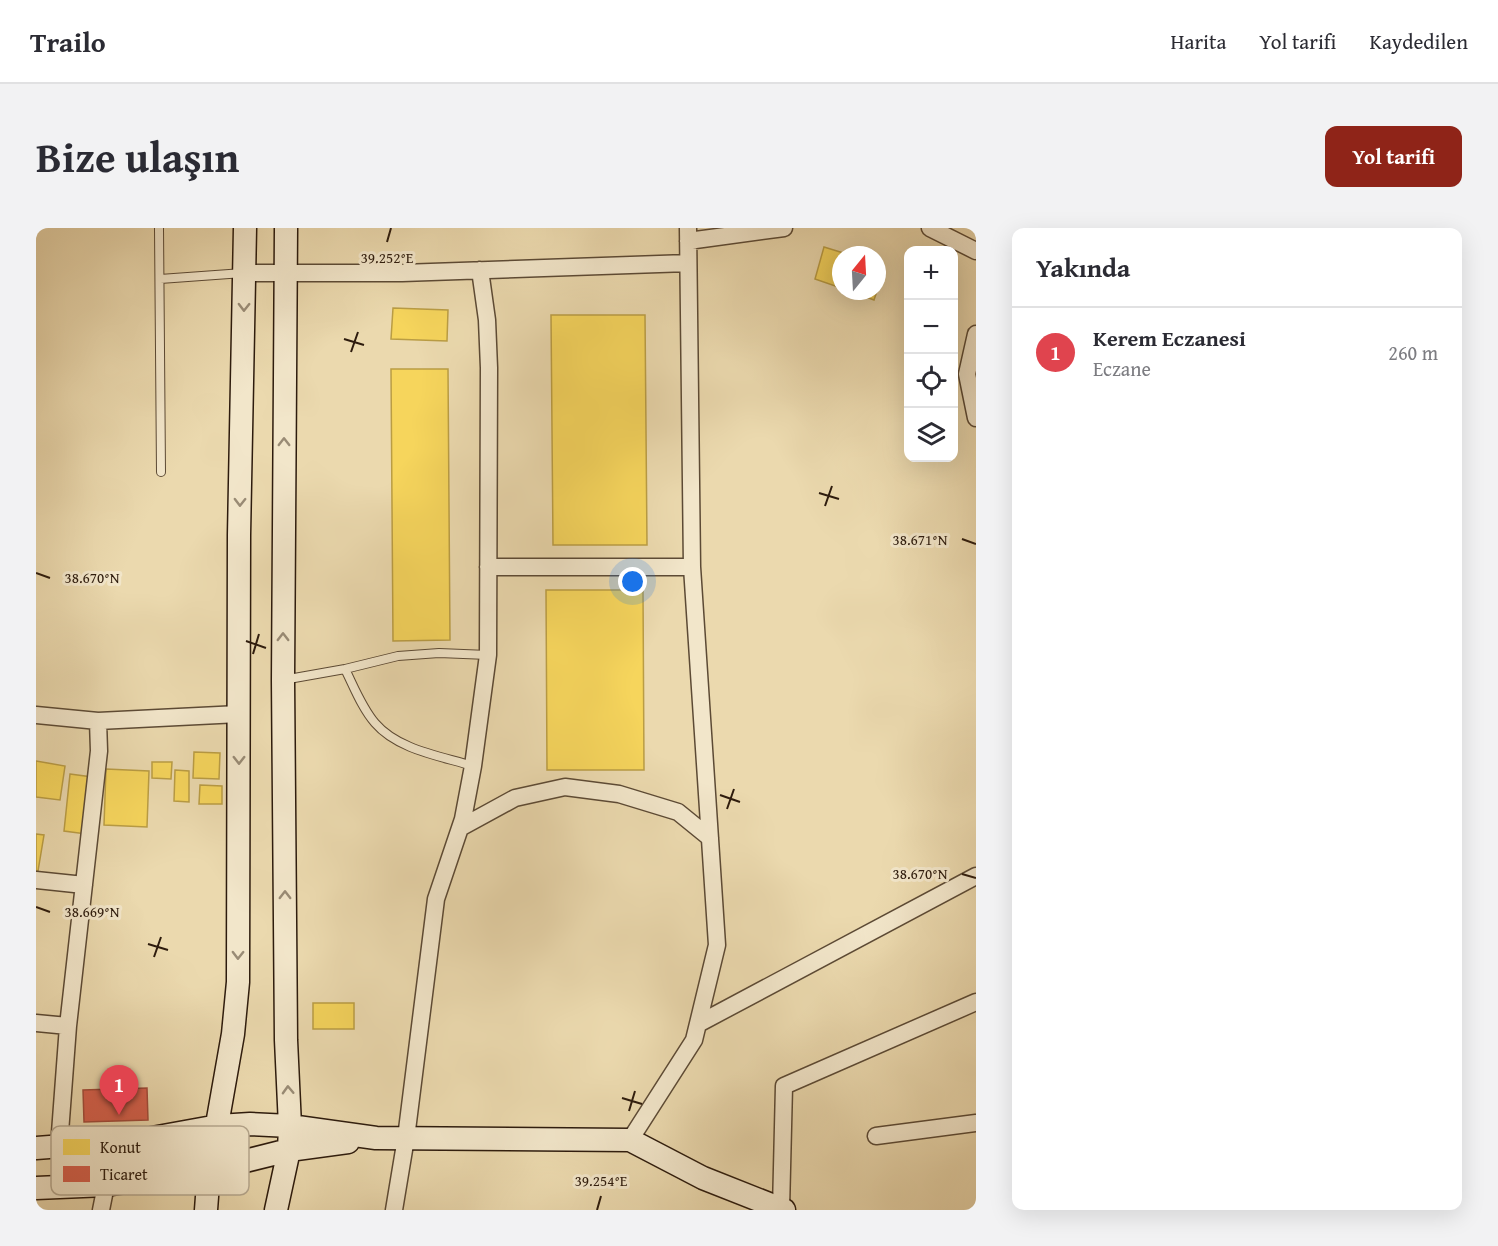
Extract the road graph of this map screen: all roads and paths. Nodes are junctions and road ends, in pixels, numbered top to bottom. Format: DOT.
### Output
graph roads {
  1 [pos="159,228"];
  2 [pos="245,228"];
  3 [pos="286,228"];
  4 [pos="784,228"];
  5 [pos="930,228"];
  6 [pos="688,234"];
  7 [pos="976,250"];
  8 [pos="688,263"];
  9 [pos="480,270"];
  10 [pos="285,271"];
  11 [pos="245,273"];
  12 [pos="160,279"];
  13 [pos="976,334"];
  14 [pos="976,418"];
  15 [pos="161,472"];
  16 [pos="488,567"];
  17 [pos="692,567"];
  18 [pos="488,655"];
  19 [pos="345,669"];
  20 [pos="283,680"];
  21 [pos="239,714"];
  22 [pos="36,716"];
  23 [pos="98,721"];
  24 [pos="473,766"];
  25 [pos="460,828"];
  26 [pos="710,838"];
  27 [pos="976,876"];
  28 [pos="36,880"];
  29 [pos="84,885"];
  30 [pos="976,1002"];
  31 [pos="36,1023"];
  32 [pos="698,1024"];
  33 [pos="68,1026"];
  34 [pos="976,1123"];
  35 [pos="60,1126"];
  36 [pos="218,1126"];
  37 [pos="290,1126"];
  38 [pos="876,1136"];
  39 [pos="376,1138"];
  40 [pos="406,1138"];
  41 [pos="630,1140"];
  42 [pos="51,1147"];
  43 [pos="36,1148"];
  44 [pos="289,1150"];
  45 [pos="249,1160"];
  46 [pos="51,1187"];
  47 [pos="36,1188"];
  48 [pos="104,1195"];
  49 [pos="207,1195"];
  50 [pos="101,1210"];
  51 [pos="206,1210"];
  52 [pos="276,1210"];
  53 [pos="394,1210"];
  54 [pos="783,1210"];
  1 -- 12 [label="lane"];
  2 -- 11 [label="main road"];
  3 -- 10 [label="main road"];
  4 -- 6 [label="street"];
  5 -- 7 [label="street"];
  6 -- 8 [label="street"];
  8 -- 9 [label="street"];
  8 -- 17 [label="street"];
  9 -- 10 [label="street"];
  9 -- 16 [label="street"];
  10 -- 11 [label="street"];
  20 -- 10 [label="main road, one-way"];
  11 -- 12 [label="lane"];
  11 -- 21 [label="main road, one-way"];
  12 -- 15 [label="lane"];
  13 -- 14 [label="street"];
  16 -- 17 [label="street"];
  16 -- 18 [label="street"];
  17 -- 26 [label="street"];
  18 -- 19 [label="lane"];
  18 -- 24 [label="street"];
  19 -- 20 [label="lane"];
  19 -- 24 [label="lane"];
  37 -- 20 [label="main road, one-way"];
  21 -- 23 [label="street"];
  21 -- 36 [label="main road, one-way"];
  22 -- 23 [label="street"];
  23 -- 29 [label="street"];
  24 -- 25 [label="street"];
  25 -- 26 [label="street"];
  25 -- 40 [label="street"];
  26 -- 32 [label="street"];
  27 -- 32 [label="street"];
  28 -- 29 [label="street"];
  29 -- 33 [label="street"];
  30 -- 54 [label="street"];
  31 -- 33 [label="street"];
  32 -- 41 [label="street"];
  33 -- 35 [label="street"];
  34 -- 38 [label="street"];
  36 -- 37 [label="main road"];
  37 -- 39 [label="main road"];
  37 -- 44 [label="main road"];
  39 -- 40 [label="main road"];
  39 -- 44 [label="main road"];
  40 -- 41 [label="main road"];
  40 -- 53 [label="street"];
  41 -- 54 [label="main road"];
  42 -- 43 [label="main road"];
  44 -- 45 [label="main road"];
  44 -- 52 [label="main road"];
  46 -- 47 [label="main road"];
  48 -- 50 [label="street"];
  49 -- 51 [label="main road"];
}
